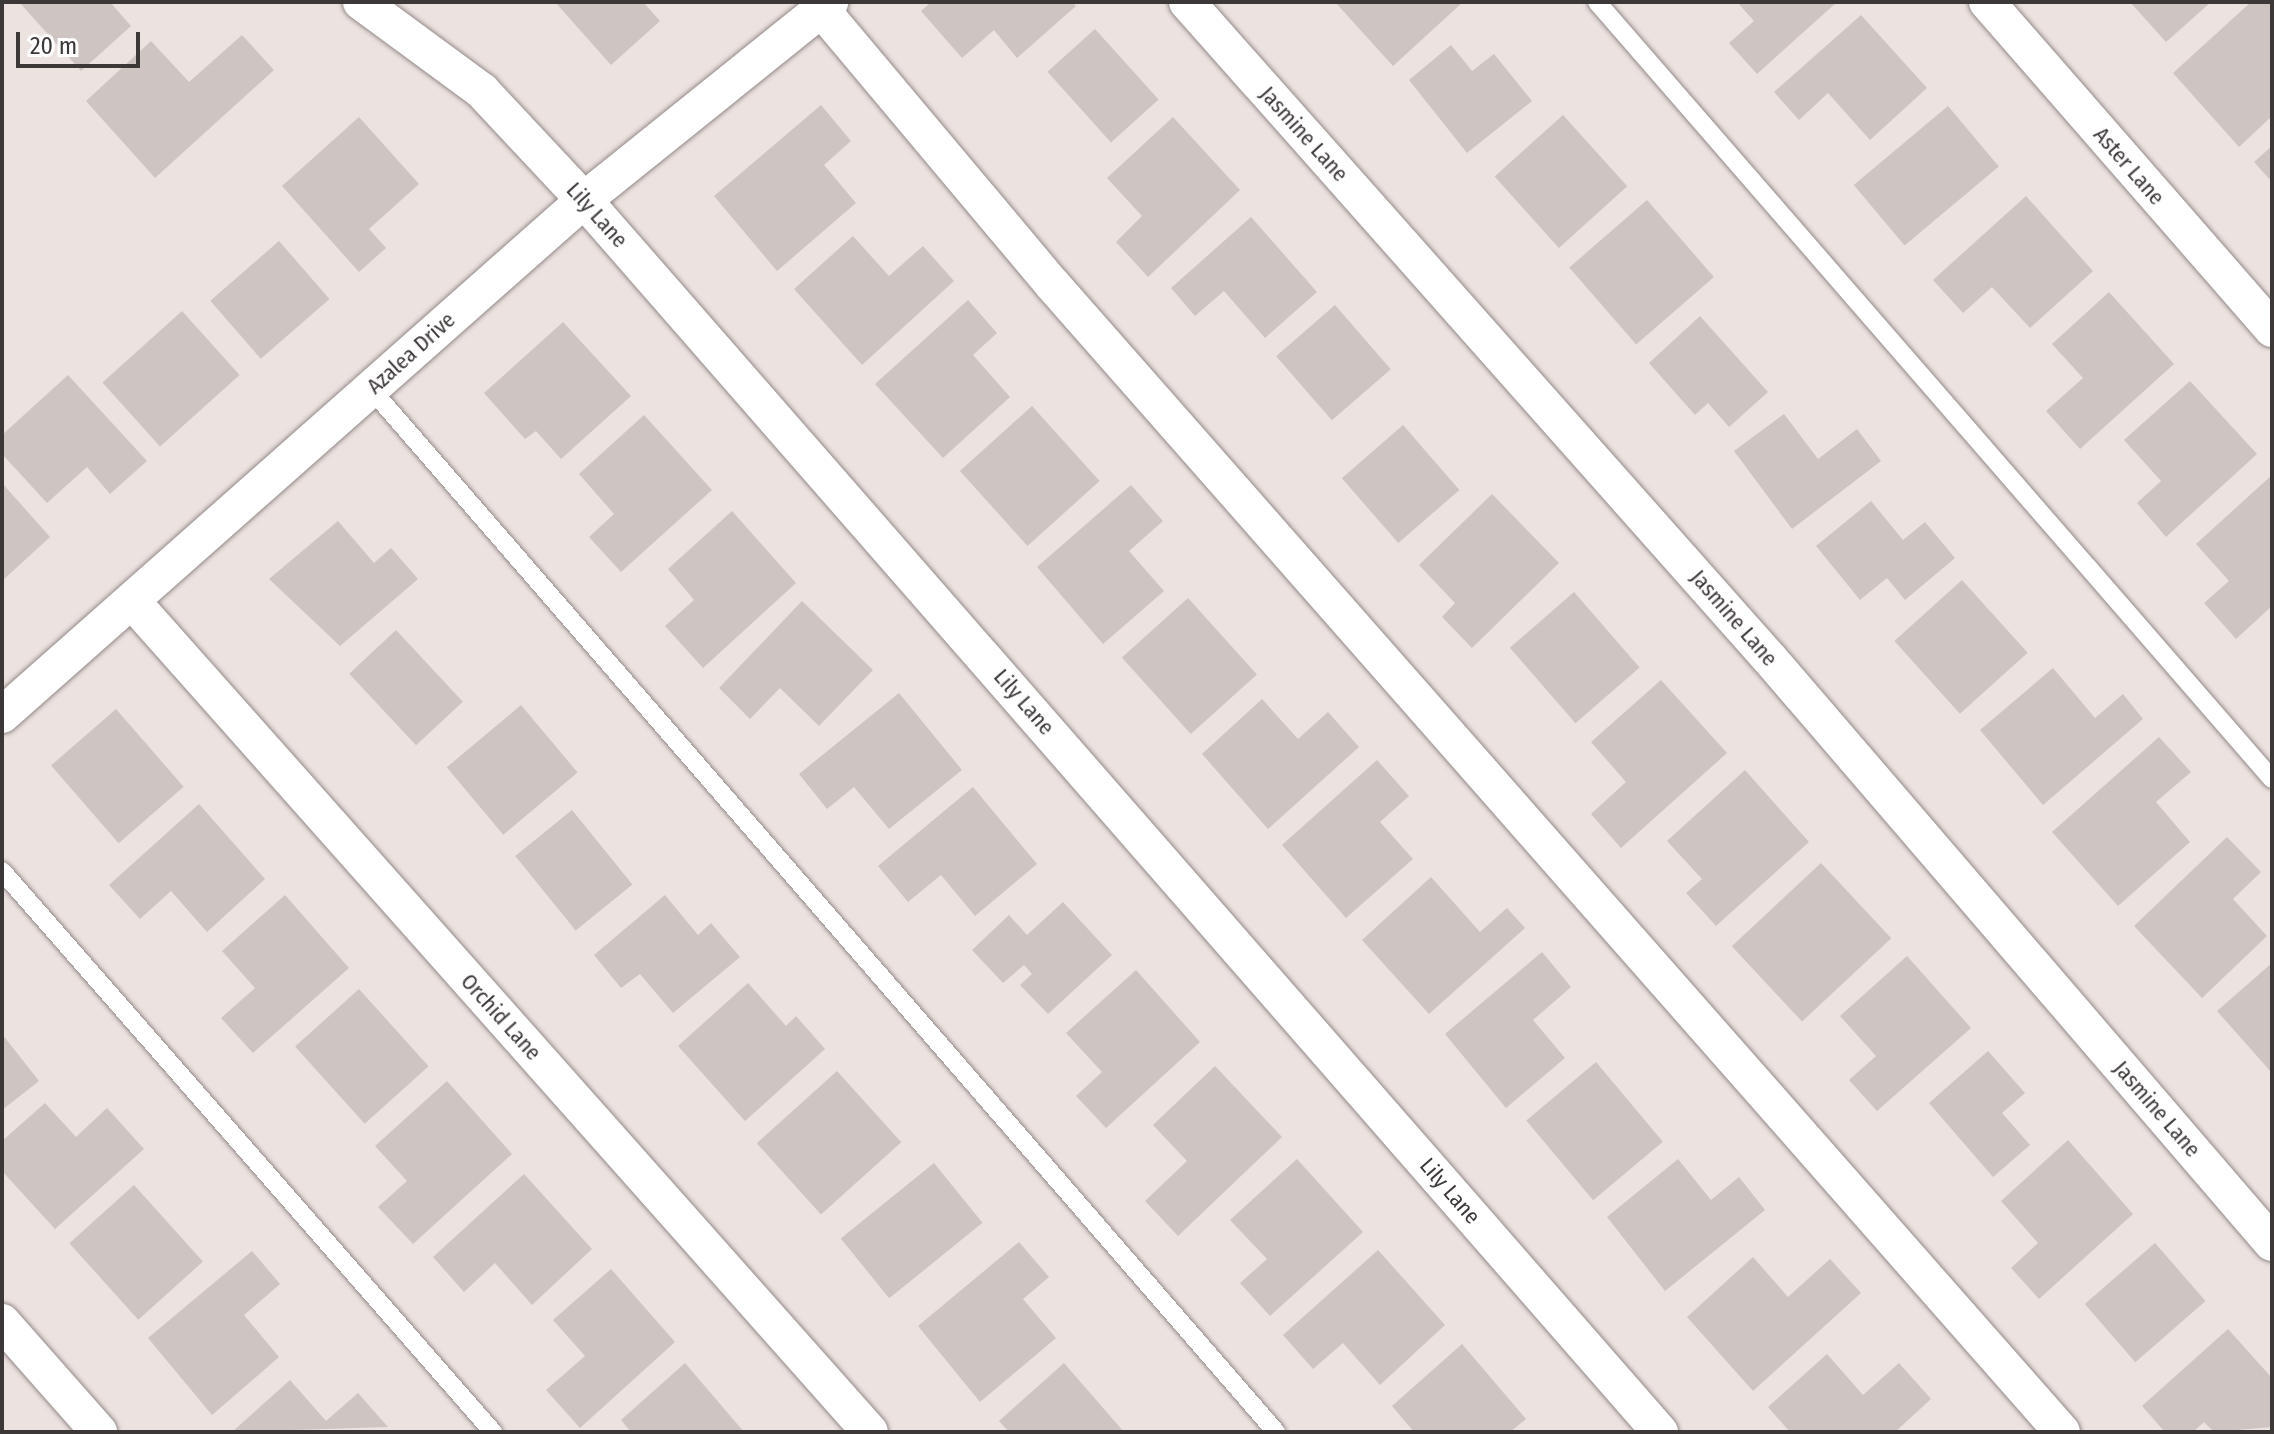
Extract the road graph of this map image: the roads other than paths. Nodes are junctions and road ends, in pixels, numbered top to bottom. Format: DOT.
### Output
graph roads {
  1 [pos="361,2"];
  2 [pos="1187,2"];
  3 [pos="1597,2"];
  4 [pos="1987,2"];
  5 [pos="826,6"];
  6 [pos="584,200"];
  7 [pos="2272,329"];
  8 [pos="371,389"];
  9 [pos="132,601"];
  10 [pos="2,715"];
  11 [pos="2272,779"];
  12 [pos="2,871"];
  13 [pos="2272,1243"];
  14 [pos="2,1322"];
  15 [pos="99,1432"];
  16 [pos="493,1432"];
  17 [pos="870,1432"];
  18 [pos="1276,1432"];
  19 [pos="1660,1432"];
  20 [pos="2062,1432"];
  1 -- 6 [label="street, Lily Lane"];
  2 -- 13 [label="street, Jasmine Lane"];
  3 -- 11 [label="lane"];
  4 -- 7 [label="street, Aster Lane"];
  5 -- 6 [label="street, Azalea Drive"];
  5 -- 20 [label="street"];
  6 -- 8 [label="street, Azalea Drive"];
  6 -- 19 [label="street, Lily Lane"];
  8 -- 9 [label="street, Azalea Drive"];
  8 -- 18 [label="lane"];
  9 -- 10 [label="street, Azalea Drive"];
  9 -- 17 [label="street, Orchid Lane"];
  12 -- 16 [label="lane"];
  14 -- 15 [label="street"];
}
